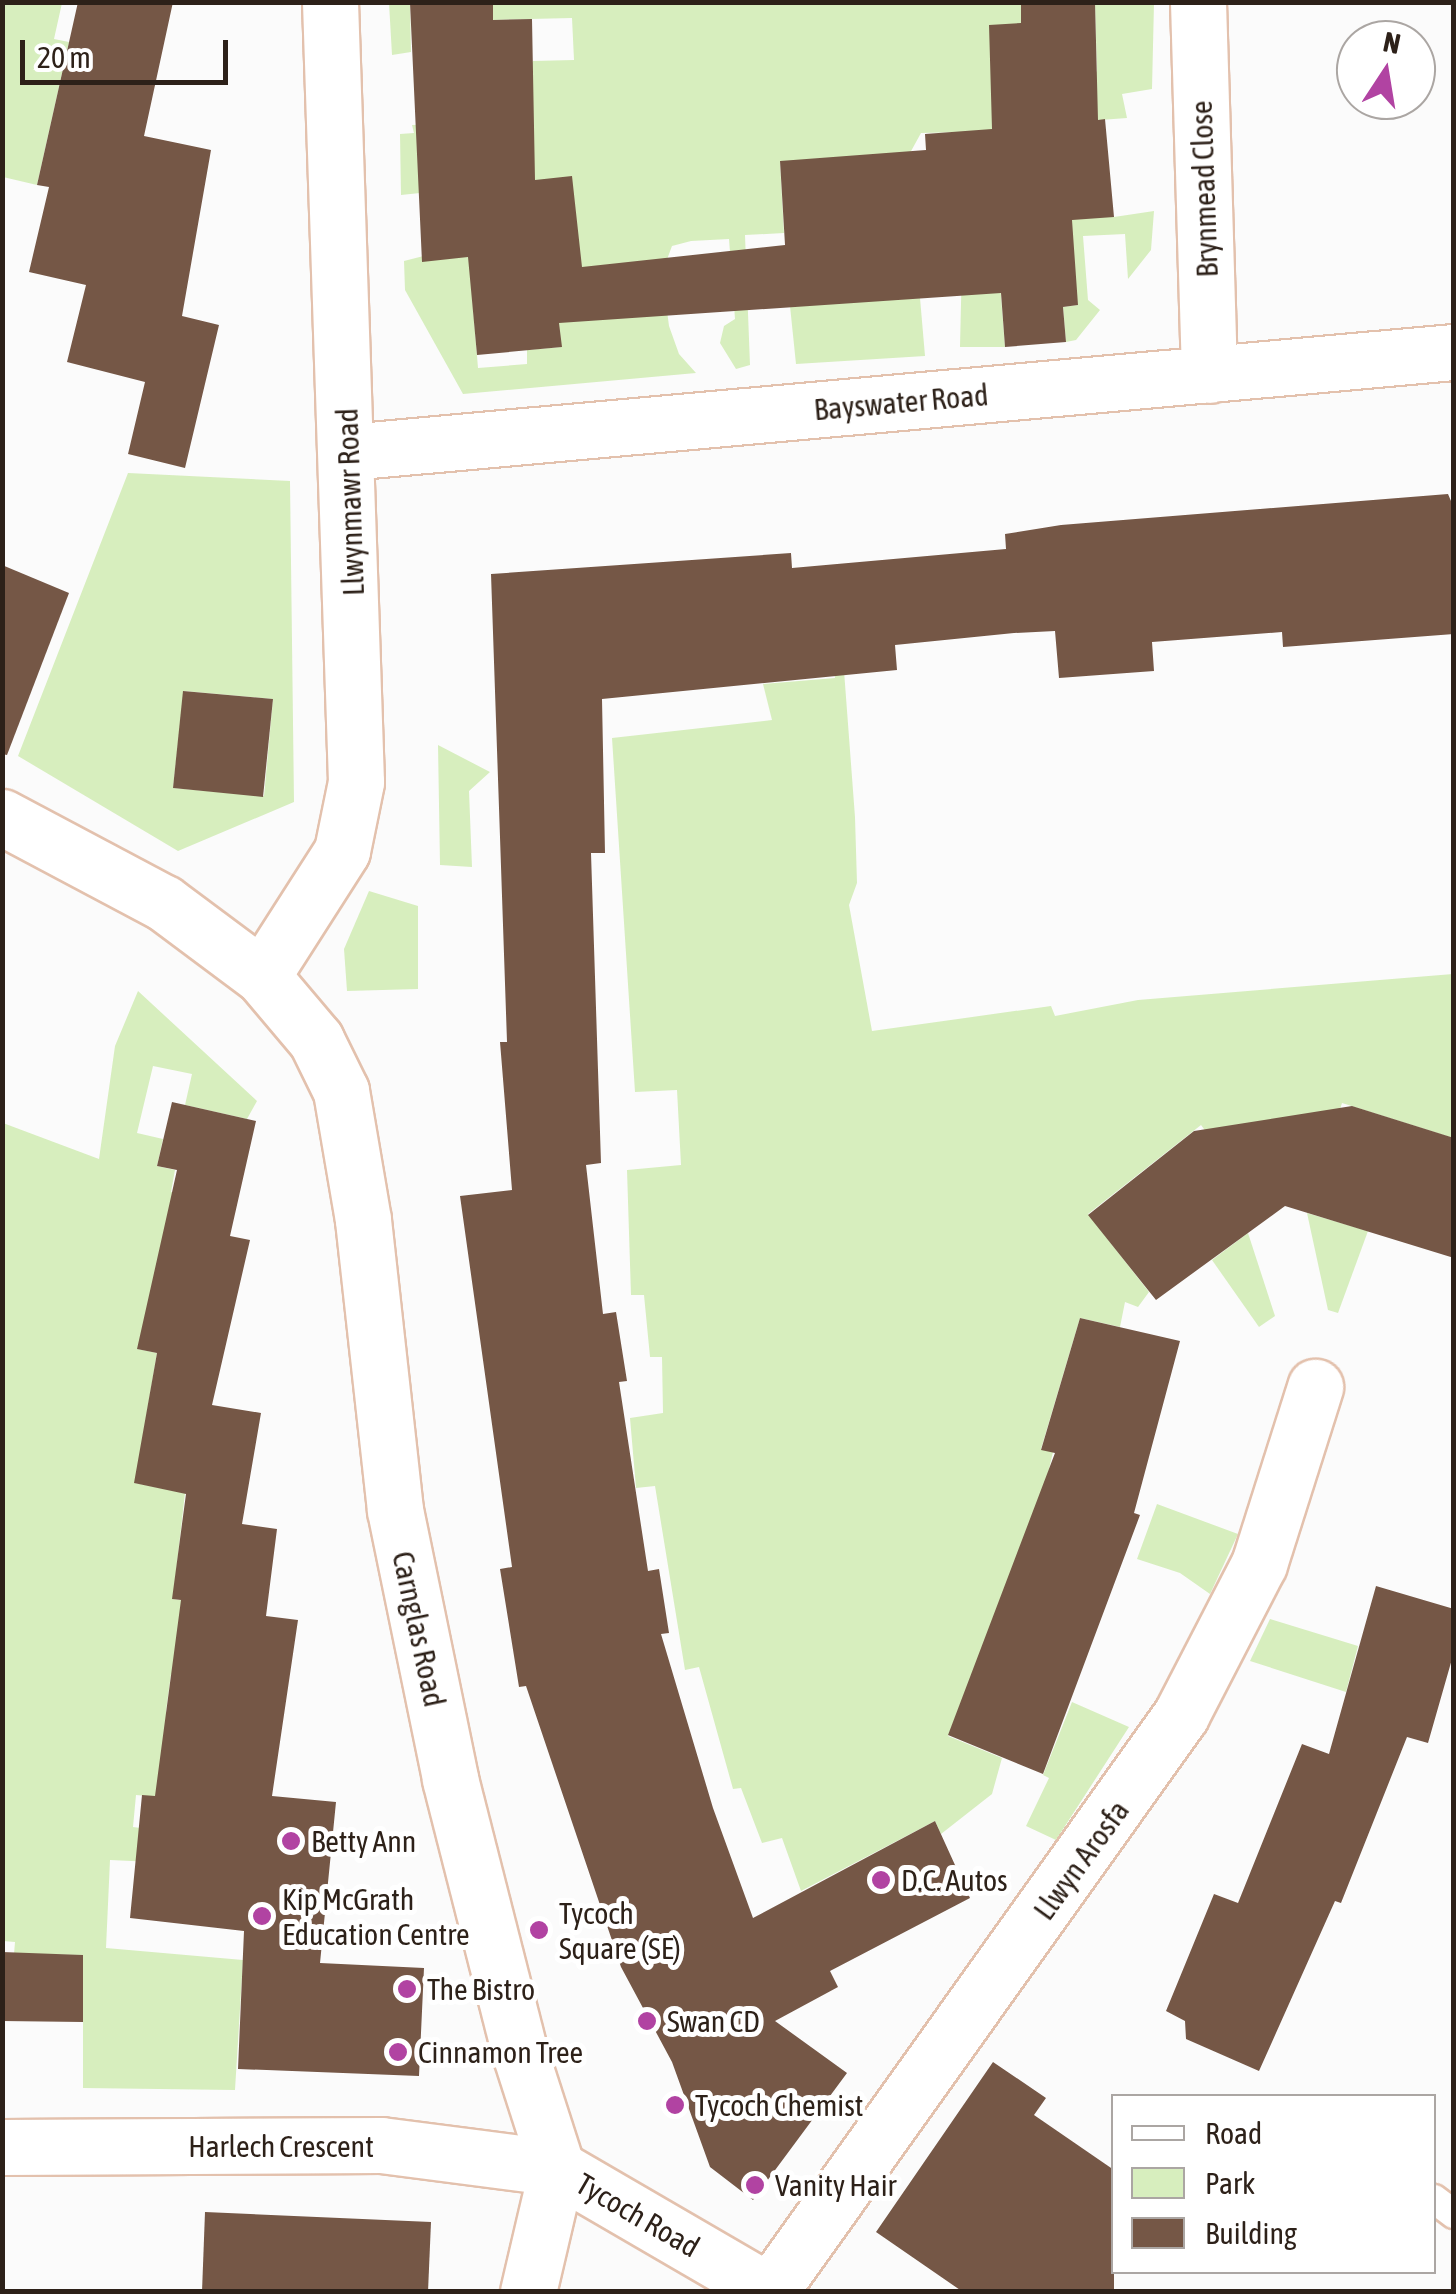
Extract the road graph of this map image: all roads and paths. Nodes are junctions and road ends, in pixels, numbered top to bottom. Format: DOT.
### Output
graph roads {
  1 [pos="330,2"];
  2 [pos="1198,2"];
  3 [pos="1454,352"];
  4 [pos="1209,374"];
  5 [pos="348,452"];
  6 [pos="2,817"];
  7 [pos="262,976"];
  8 [pos="1314,1387"];
  9 [pos="2,2147"];
  10 [pos="557,2168"];
  11 [pos="770,2291"];
  12 [pos="528,2292"];
  1 -- 5 [label="street, Llwynmawr Road"];
  2 -- 4 [label="street, Brynmead Close"];
  3 -- 4 [label="street, Bayswater Road"];
  4 -- 5 [label="street, Bayswater Road"];
  5 -- 7 [label="street, Llwynmawr Road"];
  6 -- 7 [label="street, Carnglas Road"];
  7 -- 10 [label="street, Carnglas Road"];
  8 -- 11 [label="street, Llwyn Arosfa"];
  9 -- 10 [label="street, Harlech Crescent"];
  10 -- 11 [label="street, Tycoch Road"];
  10 -- 12 [label="street"];
}
